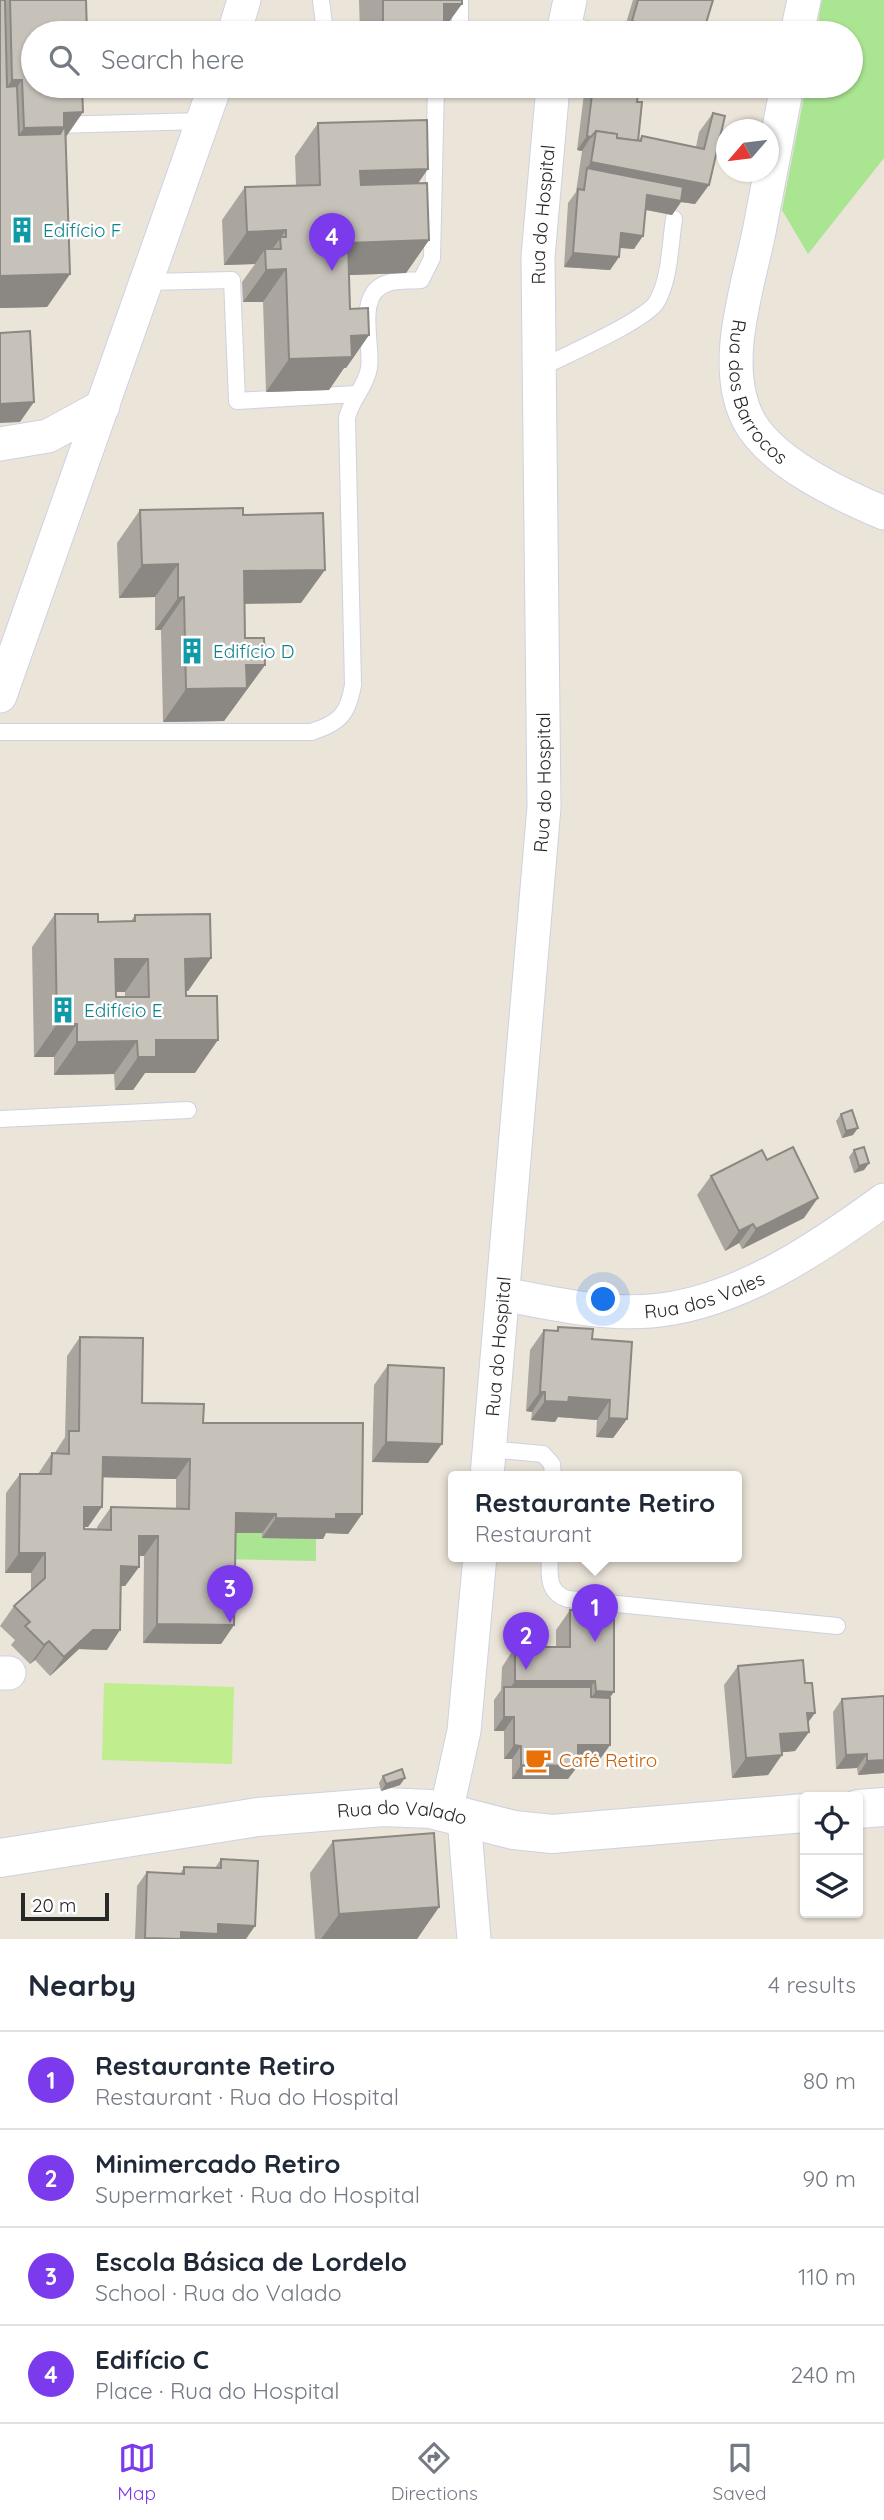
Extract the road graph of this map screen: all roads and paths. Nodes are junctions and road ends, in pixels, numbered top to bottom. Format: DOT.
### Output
graph roads {
  1 [pos="244,0"];
  2 [pos="321,0"];
  3 [pos="460,0"];
  4 [pos="804,0"];
  5 [pos="238,21"];
  6 [pos="324,21"];
  7 [pos="460,21"];
  8 [pos="800,21"];
  9 [pos="211,98"];
  10 [pos="436,98"];
  11 [pos="552,98"];
  12 [pos="785,98"];
  13 [pos="203,121"];
  14 [pos="41,125"];
  15 [pos="674,219"];
  16 [pos="148,282"];
  17 [pos="539,369"];
  18 [pos="356,394"];
  19 [pos="103,406"];
  20 [pos="0,444"];
  21 [pos="884,513"];
  22 [pos="0,696"];
  23 [pos="0,732"];
  24 [pos="188,1110"];
  25 [pos="0,1119"];
  26 [pos="884,1200"];
  27 [pos="503,1294"];
  28 [pos="488,1462"];
  29 [pos="553,1471"];
  30 [pos="479,1562"];
  31 [pos="550,1562"];
  32 [pos="837,1626"];
  33 [pos="884,1807"];
  34 [pos="863,1809"];
  35 [pos="800,1814"];
  36 [pos="455,1815"];
  37 [pos="0,1858"];
  38 [pos="474,1939"];
  1 -- 5 [label="street"];
  2 -- 6 [label="lane"];
  3 -- 7 [label="lane"];
  4 -- 8 [label="street"];
  9 -- 13 [label="street"];
  10 -- 18 [label="lane"];
  11 -- 17 [label="street, Rua do Hospital"];
  12 -- 21 [label="street, Rua dos Barrocos"];
  13 -- 14 [label="lane"];
  13 -- 16 [label="street"];
  15 -- 17 [label="lane"];
  16 -- 18 [label="lane"];
  16 -- 19 [label="street"];
  17 -- 27 [label="street, Rua do Hospital"];
  18 -- 23 [label="lane"];
  19 -- 20 [label="street"];
  19 -- 22 [label="street"];
  24 -- 25 [label="lane"];
  26 -- 27 [label="street, Rua dos Vales"];
  27 -- 28 [label="street, Rua do Hospital"];
  28 -- 29 [label="lane"];
  30 -- 36 [label="street"];
  31 -- 32 [label="lane"];
  33 -- 34 [label="street"];
  35 -- 36 [label="street, Rua do Valado"];
  36 -- 37 [label="street, Rua do Valado"];
  36 -- 38 [label="street"];
}
